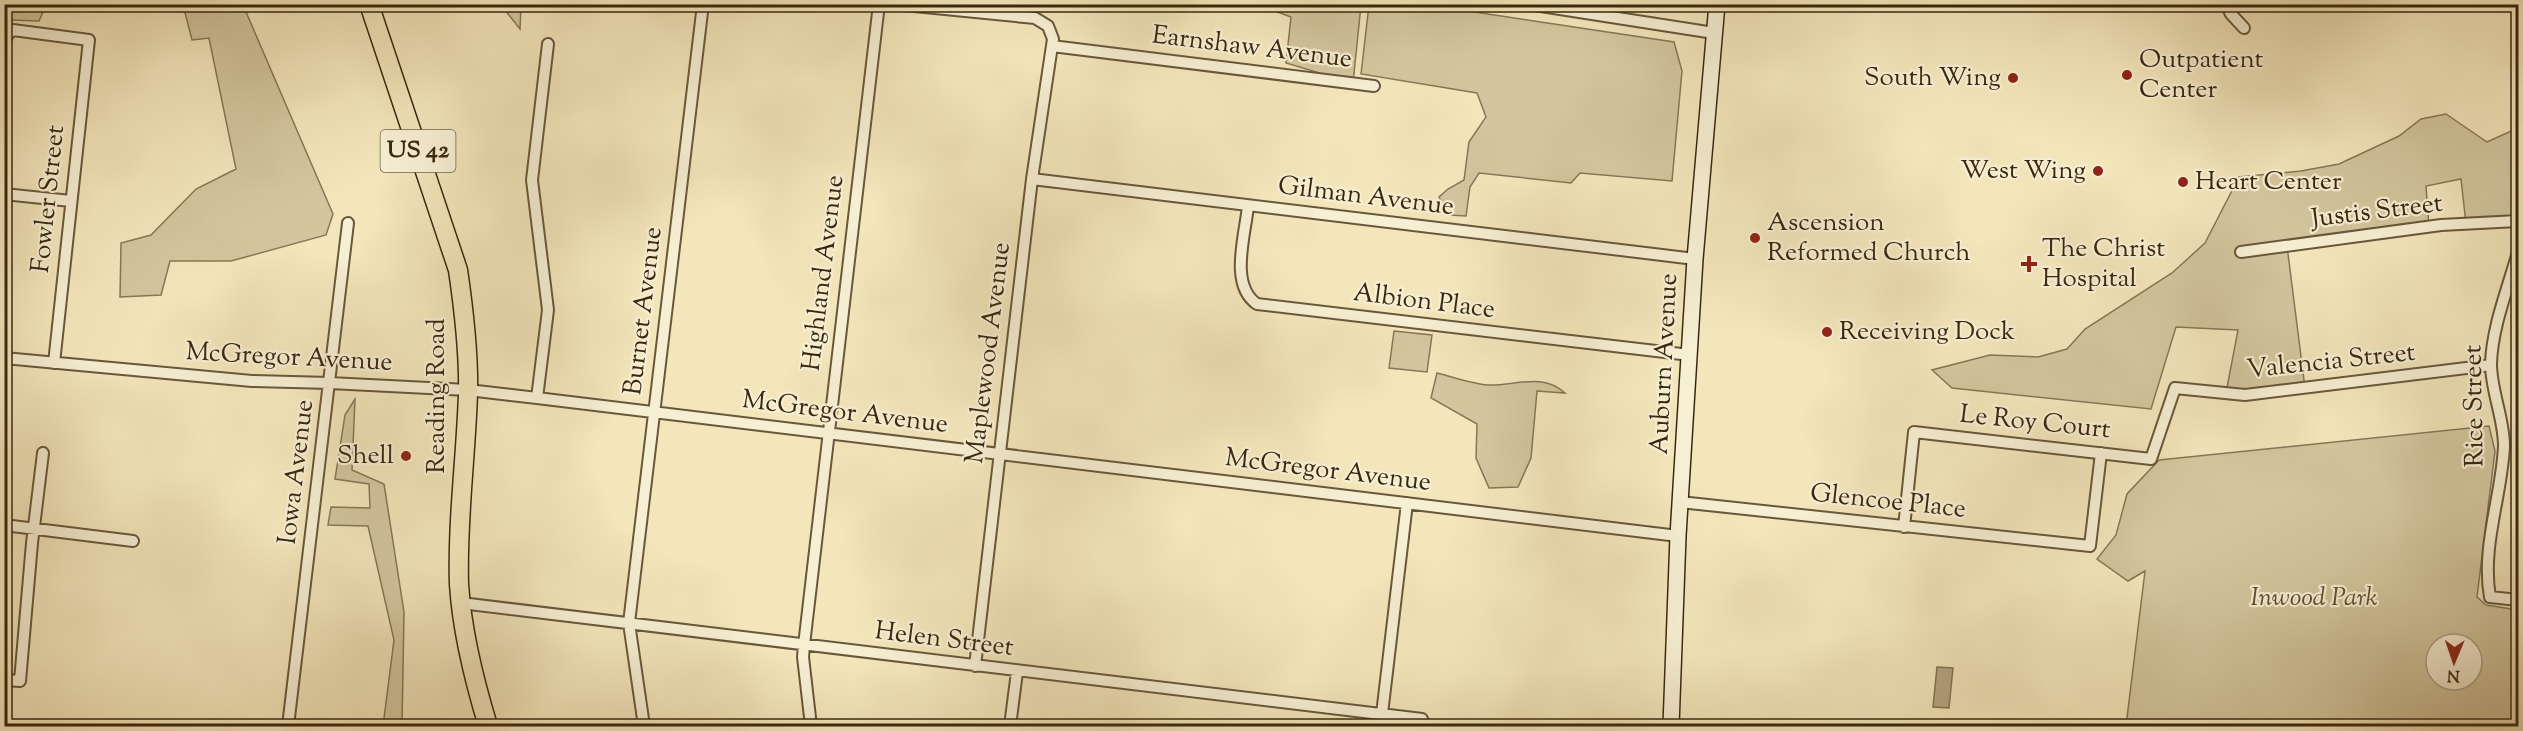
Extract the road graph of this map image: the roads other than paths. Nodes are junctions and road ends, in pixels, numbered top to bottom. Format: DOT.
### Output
graph roads {
  1 [pos="369,4"];
  2 [pos="704,4"];
  3 [pos="879,4"];
  4 [pos="894,4"];
  5 [pos="1528,4"];
  6 [pos="1717,4"];
  7 [pos="2226,4"];
  8 [pos="2244,28"];
  9 [pos="1714,33"];
  10 [pos="548,44"];
  11 [pos="4,46"];
  12 [pos="1052,46"];
  13 [pos="1374,86"];
  14 [pos="1032,179"];
  15 [pos="4,194"];
  16 [pos="70,201"];
  17 [pos="1248,206"];
  18 [pos="2518,221"];
  19 [pos="348,223"];
  20 [pos="2241,252"];
  21 [pos="2518,252"];
  22 [pos="1695,259"];
  23 [pos="1690,355"];
  24 [pos="4,358"];
  25 [pos="54,363"];
  26 [pos="2491,365"];
  27 [pos="330,383"];
  28 [pos="468,390"];
  29 [pos="537,398"];
  30 [pos="655,412"];
  31 [pos="827,434"];
  32 [pos="43,453"];
  33 [pos="2100,453"];
  34 [pos="1000,454"];
  35 [pos="2151,459"];
  36 [pos="1680,502"];
  37 [pos="1407,503"];
  38 [pos="4,525"];
  39 [pos="1904,526"];
  40 [pos="34,529"];
  41 [pos="1678,536"];
  42 [pos="133,541"];
  43 [pos="2518,600"];
  44 [pos="461,603"];
  45 [pos="629,623"];
  46 [pos="804,645"];
  47 [pos="975,666"];
  48 [pos="1017,672"];
  49 [pos="4,680"];
  50 [pos="1382,714"];
  51 [pos="1422,719"];
  52 [pos="288,726"];
  53 [pos="488,726"];
  54 [pos="645,726"];
  55 [pos="812,726"];
  56 [pos="1010,726"];
  57 [pos="1671,726"];
  1 -- 28 [label="main road, Reading Road / US 42"];
  2 -- 30 [label="street, Burnet Avenue"];
  3 -- 31 [label="street, Highland Avenue"];
  4 -- 12 [label="street"];
  5 -- 9 [label="street"];
  6 -- 9 [label="main road, Auburn Avenue"];
  7 -- 8 [label="street"];
  9 -- 22 [label="main road, Auburn Avenue"];
  10 -- 29 [label="street"];
  11 -- 16 [label="street, Fowler Street"];
  12 -- 13 [label="street, Earnshaw Avenue"];
  12 -- 14 [label="street, Maplewood Avenue"];
  14 -- 17 [label="street, Gilman Avenue"];
  14 -- 34 [label="street, Maplewood Avenue"];
  15 -- 16 [label="street"];
  16 -- 25 [label="street, Fowler Street"];
  17 -- 22 [label="street, Gilman Avenue"];
  17 -- 23 [label="street, Albion Place"];
  18 -- 20 [label="street, Justis Street"];
  19 -- 27 [label="street, Iowa Avenue"];
  21 -- 26 [label="street, Rice Street"];
  22 -- 23 [label="main road, Auburn Avenue"];
  23 -- 36 [label="main road, Auburn Avenue"];
  24 -- 25 [label="street, McGregor Avenue"];
  25 -- 27 [label="street, McGregor Avenue"];
  26 -- 35 [label="street, Valencia Street"];
  26 -- 43 [label="street, Rice Street"];
  27 -- 28 [label="street, McGregor Avenue"];
  27 -- 52 [label="street, Iowa Avenue"];
  28 -- 29 [label="street, McGregor Avenue"];
  28 -- 44 [label="main road, Reading Road / US 42"];
  29 -- 30 [label="street, McGregor Avenue"];
  30 -- 31 [label="street, McGregor Avenue"];
  30 -- 45 [label="street, Burnet Avenue"];
  31 -- 34 [label="street, McGregor Avenue"];
  31 -- 46 [label="street, Highland Avenue"];
  32 -- 40 [label="street"];
  33 -- 35 [label="street, Le Roy Court"];
  33 -- 39 [label="street, Glencoe Place"];
  33 -- 39 [label="street, Le Roy Court"];
  34 -- 37 [label="street, McGregor Avenue"];
  34 -- 47 [label="street, Maplewood Avenue"];
  36 -- 39 [label="street, Glencoe Place"];
  36 -- 41 [label="main road, Auburn Avenue"];
  37 -- 41 [label="street, McGregor Avenue"];
  37 -- 50 [label="street"];
  38 -- 40 [label="street"];
  40 -- 42 [label="street"];
  40 -- 49 [label="street"];
  41 -- 57 [label="main road, Auburn Avenue"];
  44 -- 45 [label="street, Helen Street"];
  44 -- 53 [label="main road, Reading Road / US 42"];
  45 -- 46 [label="street, Helen Street"];
  45 -- 54 [label="street, Burnet Avenue"];
  46 -- 47 [label="street, Helen Street"];
  46 -- 55 [label="street, Highland Avenue"];
  47 -- 48 [label="street, Helen Street"];
  48 -- 50 [label="street, Helen Street"];
  48 -- 56 [label="street"];
  50 -- 51 [label="street, Helen Street"];
}
